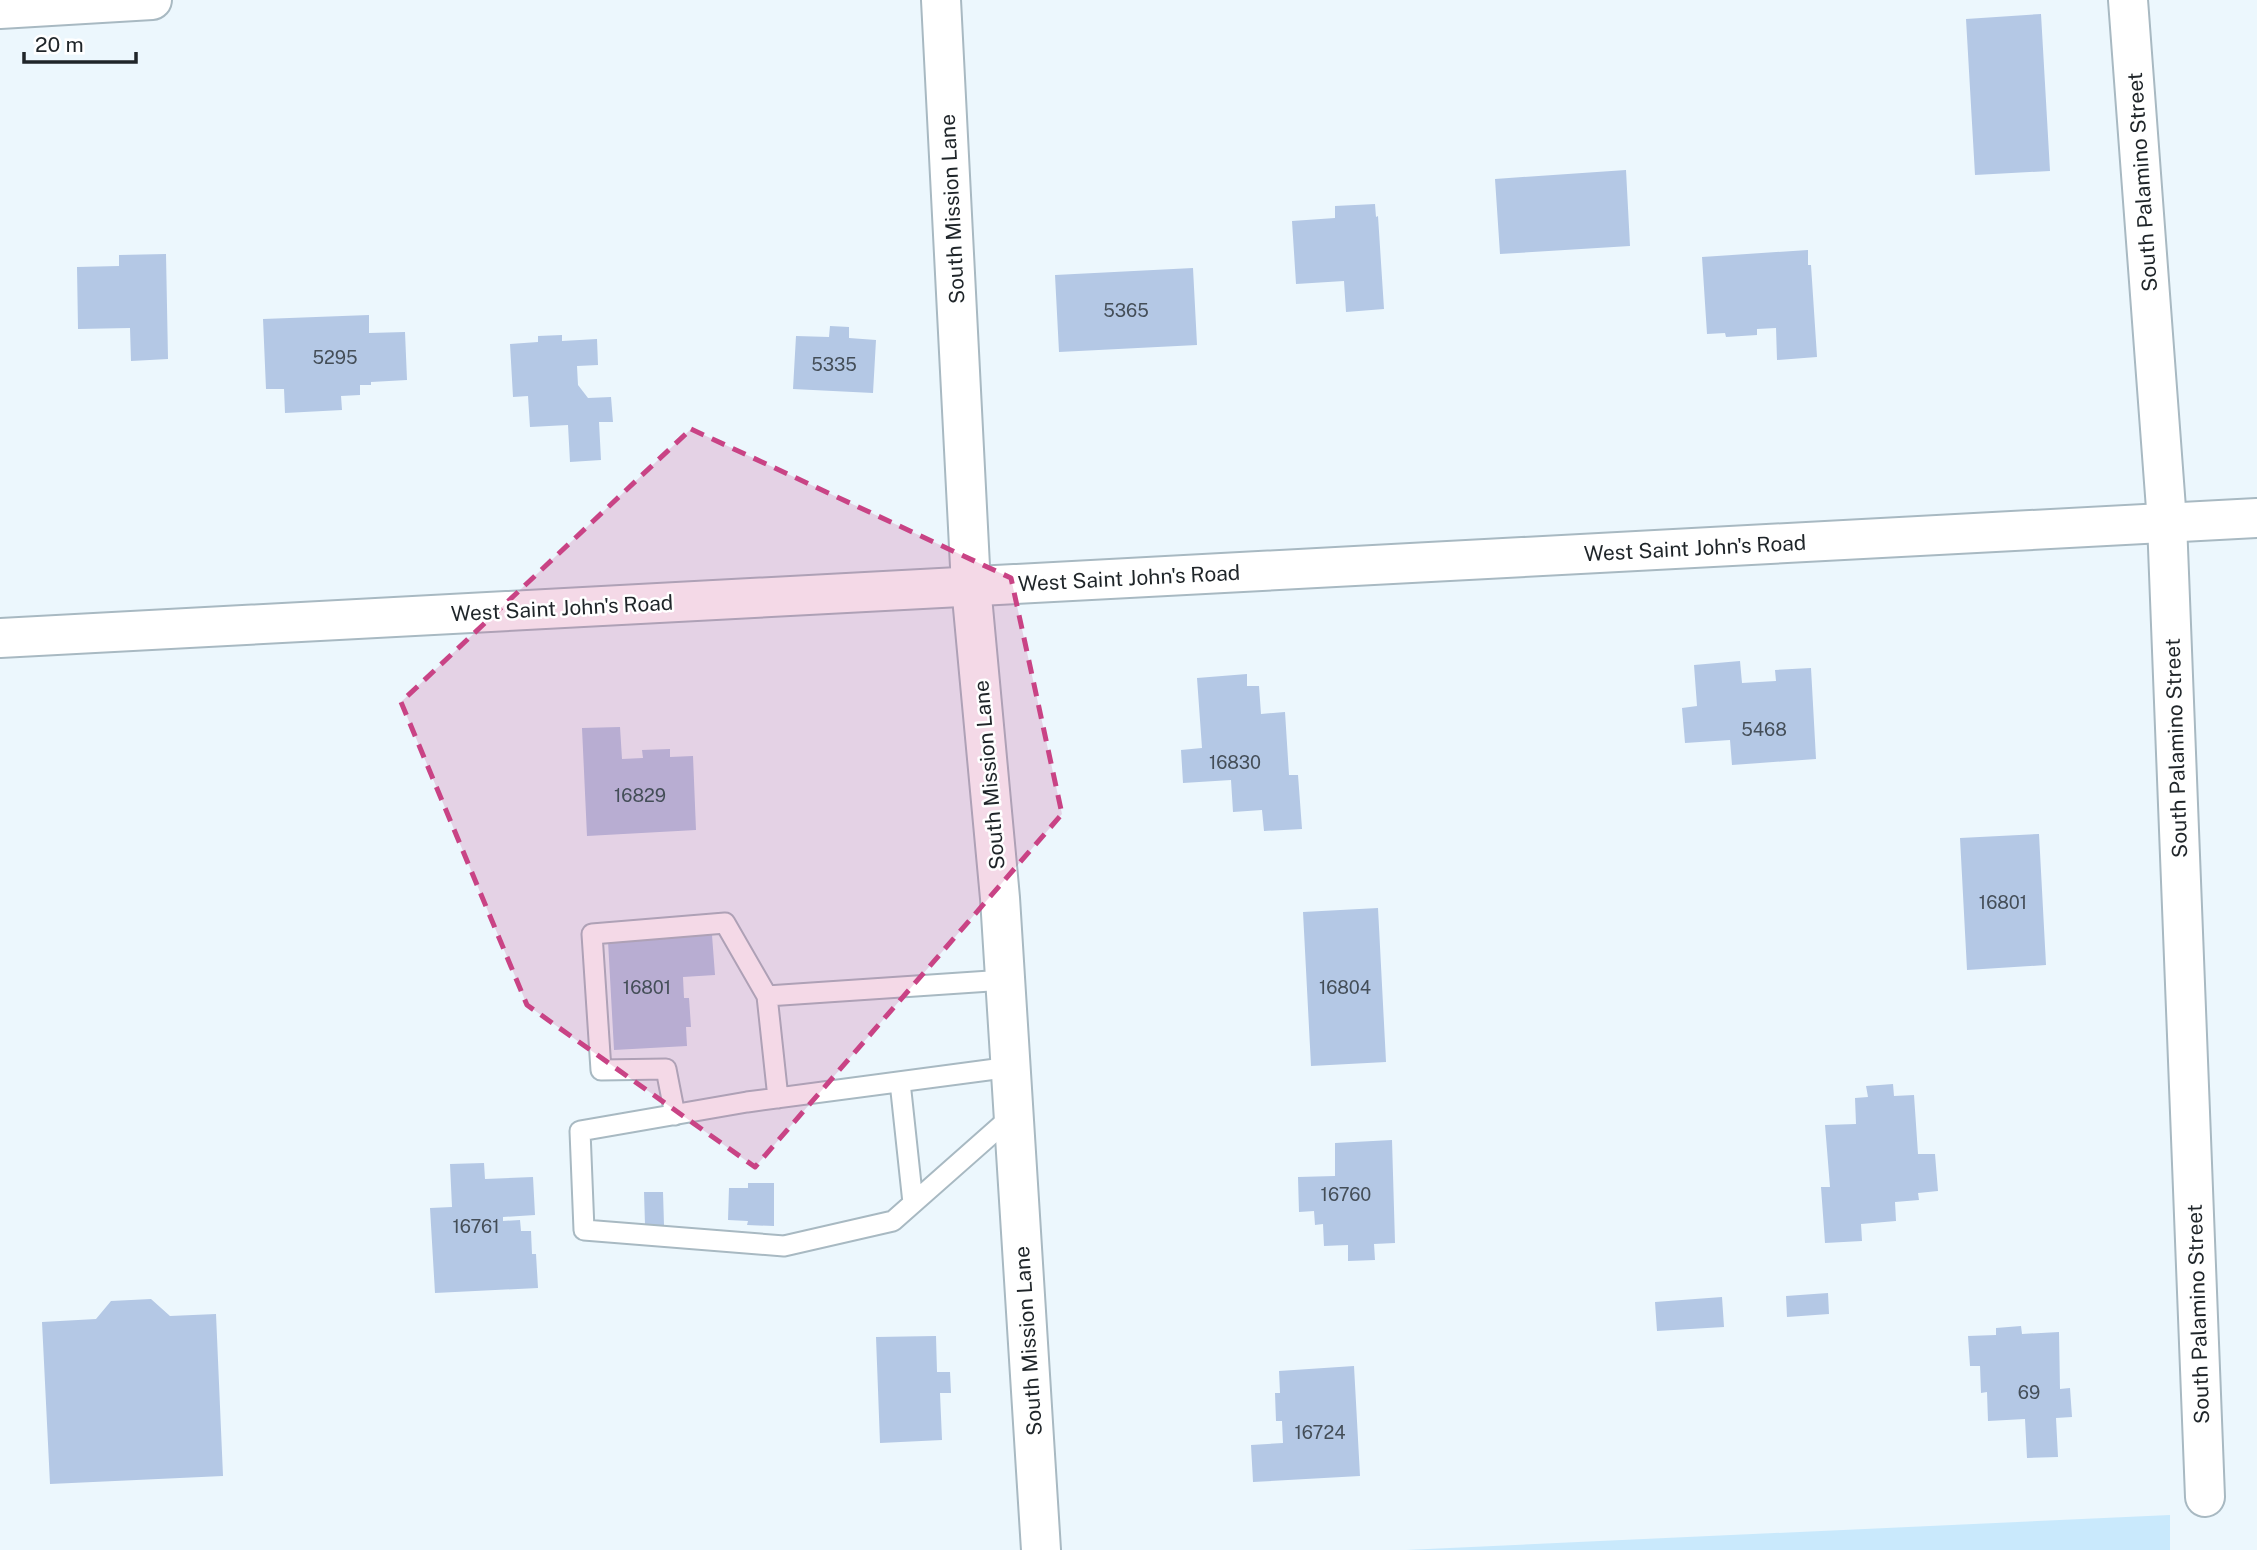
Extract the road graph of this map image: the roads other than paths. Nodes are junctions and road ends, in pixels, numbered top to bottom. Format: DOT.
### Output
graph roads {
  1 [pos="152,0"];
  2 [pos="941,0"];
  3 [pos="2128,0"];
  4 [pos="0,9"];
  5 [pos="2257,517"];
  6 [pos="2167,522"];
  7 [pos="971,586"];
  8 [pos="0,638"];
  9 [pos="1005,980"];
  10 [pos="767,996"];
  11 [pos="1011,1067"];
  12 [pos="901,1082"];
  13 [pos="778,1098"];
  14 [pos="1014,1114"];
  15 [pos="675,1115"];
  16 [pos="913,1203"];
  17 [pos="2205,1497"];
  18 [pos="1041,1550"];
  1 -- 4 [label="street"];
  2 -- 7 [label="street, South Mission Lane"];
  3 -- 6 [label="street, South Palamino Street"];
  5 -- 6 [label="street, West Saint John's Road"];
  6 -- 7 [label="street, West Saint John's Road"];
  6 -- 17 [label="street, South Palamino Street"];
  7 -- 8 [label="street, West Saint John's Road"];
  7 -- 9 [label="street, South Mission Lane"];
  9 -- 10 [label="lane"];
  9 -- 11 [label="street, South Mission Lane"];
  10 -- 13 [label="lane"];
  10 -- 15 [label="lane"];
  11 -- 12 [label="lane"];
  11 -- 14 [label="street, South Mission Lane"];
  12 -- 13 [label="lane"];
  12 -- 16 [label="lane"];
  13 -- 15 [label="lane"];
  14 -- 16 [label="lane"];
  14 -- 18 [label="street, South Mission Lane"];
  15 -- 16 [label="lane"];
}
